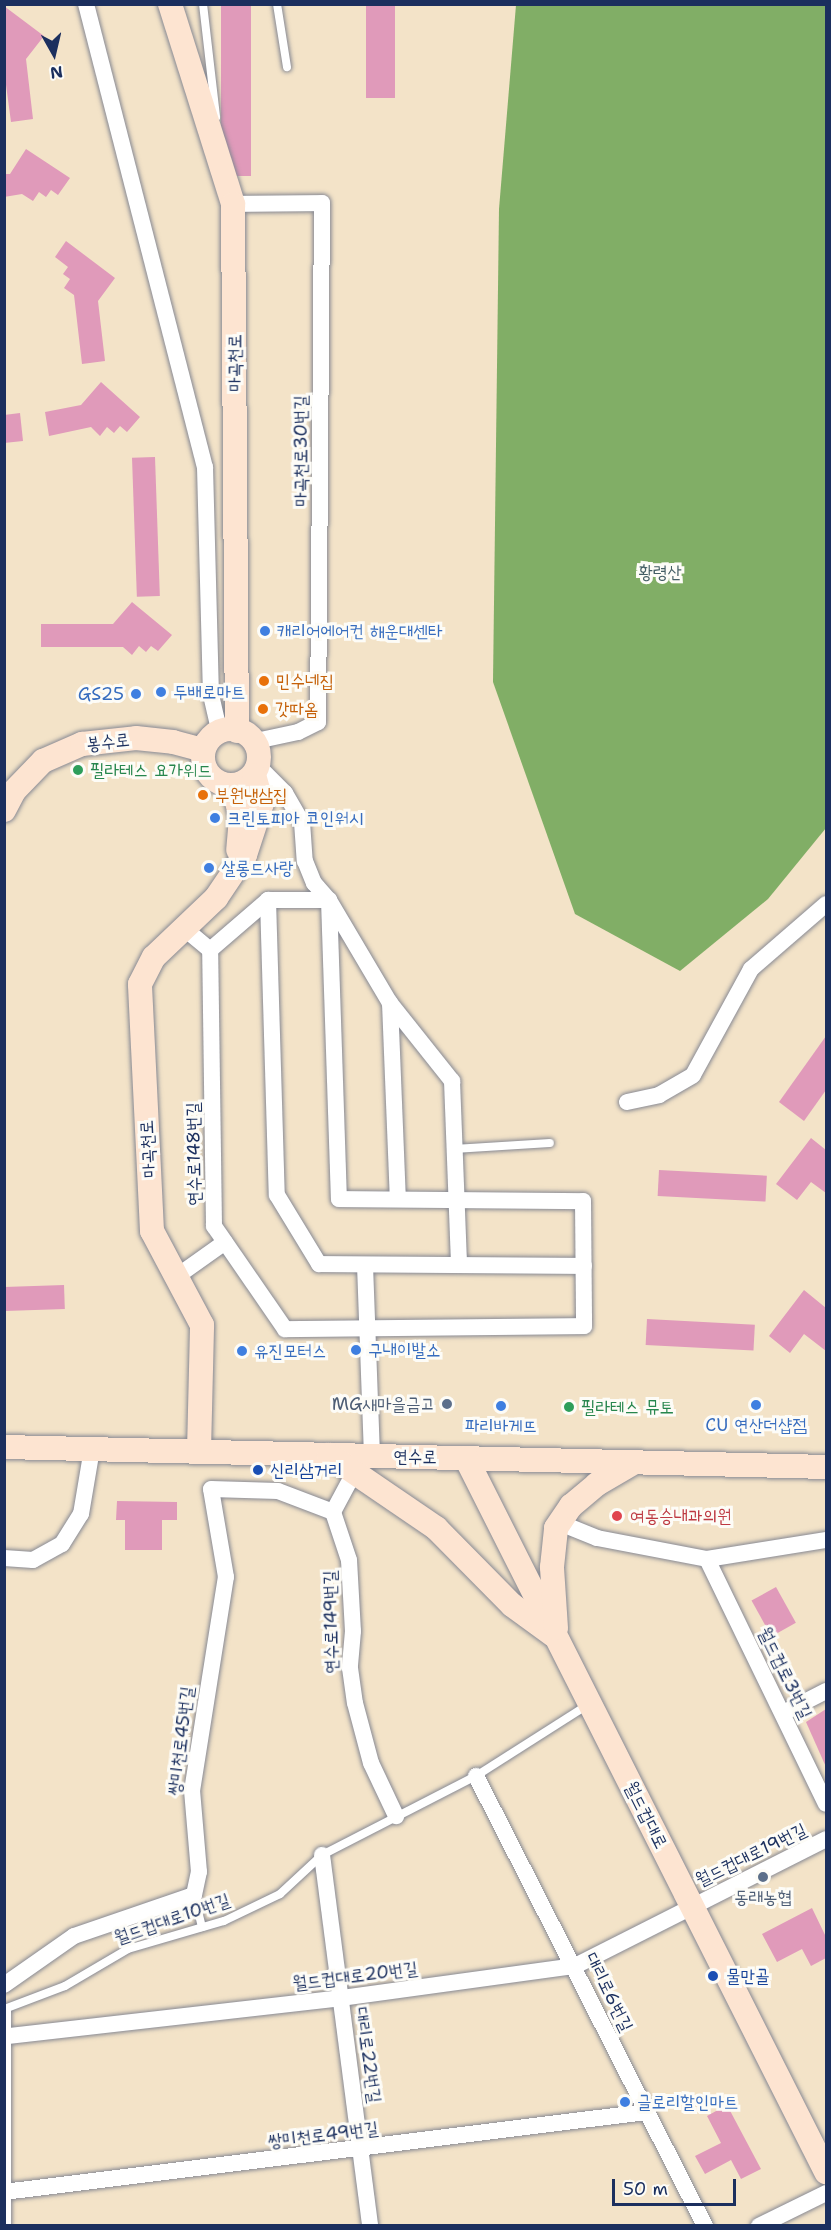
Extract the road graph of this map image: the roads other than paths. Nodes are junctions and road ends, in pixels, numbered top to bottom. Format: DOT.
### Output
graph roads {
  1 [pos="86,4"];
  2 [pos="170,4"];
  3 [pos="202,4"];
  4 [pos="277,4"];
  5 [pos="287,66"];
  6 [pos="218,154"];
  7 [pos="234,204"];
  8 [pos="237,734"];
  9 [pos="203,750"];
  10 [pos="248,776"];
  11 [pos="4,810"];
  12 [pos="268,900"];
  13 [pos="329,900"];
  14 [pos="826,904"];
  15 [pos="185,929"];
  16 [pos="210,950"];
  17 [pos="390,1003"];
  18 [pos="627,1102"];
  19 [pos="550,1143"];
  20 [pos="454,1149"];
  21 [pos="398,1200"];
  22 [pos="457,1200"];
  23 [pos="225,1242"];
  24 [pos="365,1265"];
  25 [pos="459,1265"];
  26 [pos="584,1266"];
  27 [pos="176,1277"];
  28 [pos="367,1328"];
  29 [pos="4,1447"];
  30 [pos="92,1449"];
  31 [pos="199,1452"];
  32 [pos="466,1458"];
  33 [pos="635,1462"];
  34 [pos="363,1463"];
  35 [pos="826,1467"];
  36 [pos="333,1512"];
  37 [pos="560,1523"];
  38 [pos="826,1540"];
  39 [pos="4,1558"];
  40 [pos="707,1559"];
  41 [pos="556,1637"];
  42 [pos="826,1691"];
  43 [pos="590,1703"];
  44 [pos="783,1713"];
  45 [pos="476,1776"];
  46 [pos="826,1804"];
  47 [pos="396,1816"];
  48 [pos="826,1839"];
  49 [pos="322,1855"];
  50 [pos="194,1895"];
  51 [pos="692,1906"];
  52 [pos="202,1927"];
  53 [pos="575,1966"];
  54 [pos="6,1982"];
  55 [pos="341,1998"];
  56 [pos="9,2036"];
  57 [pos="646,2112"];
  58 [pos="361,2150"];
  59 [pos="826,2172"];
  60 [pos="5,2192"];
  61 [pos="826,2193"];
  62 [pos="7,2226"];
  63 [pos="370,2226"];
  64 [pos="705,2226"];
  65 [pos="759,2226"];
  1 -- 8 [label="street"];
  2 -- 6 [label="main road, 마곡천로"];
  3 -- 6 [label="lane"];
  4 -- 5 [label="lane"];
  6 -- 7 [label="main road, 마곡천로"];
  7 -- 8 [label="main road, 마곡천로"];
  7 -- 8 [label="street, 마곡천로30번길"];
  8 -- 9 [label="main road"];
  8 -- 10 [label="main road, 마곡천로"];
  9 -- 10 [label="main road"];
  9 -- 11 [label="main road, 봉수로"];
  10 -- 13 [label="street"];
  10 -- 15 [label="main road, 마곡천로"];
  12 -- 13 [label="street"];
  12 -- 16 [label="street"];
  12 -- 24 [label="street"];
  13 -- 17 [label="street"];
  13 -- 21 [label="street, 연수로148번길"];
  14 -- 18 [label="street"];
  15 -- 16 [label="street"];
  15 -- 27 [label="main road, 마곡천로"];
  16 -- 23 [label="street, 연수로148번길"];
  17 -- 20 [label="street"];
  17 -- 21 [label="street"];
  19 -- 20 [label="lane"];
  20 -- 22 [label="street"];
  21 -- 22 [label="street, 연수로148번길"];
  22 -- 25 [label="street"];
  22 -- 26 [label="street, 연수로148번길"];
  23 -- 27 [label="street"];
  23 -- 28 [label="street, 연수로148번길"];
  24 -- 25 [label="street"];
  24 -- 28 [label="street"];
  25 -- 26 [label="street"];
  26 -- 28 [label="street, 연수로148번길"];
  27 -- 31 [label="main road, 마곡천로"];
  28 -- 34 [label="street"];
  29 -- 30 [label="main road"];
  30 -- 31 [label="main road"];
  30 -- 39 [label="street"];
  31 -- 34 [label="main road"];
  32 -- 33 [label="main road, 연수로"];
  32 -- 34 [label="main road, 연수로"];
  32 -- 41 [label="main road, 월드컵대로"];
  33 -- 35 [label="main road, 연수로"];
  33 -- 37 [label="main road"];
  34 -- 36 [label="street"];
  34 -- 41 [label="main road"];
  36 -- 47 [label="street, 연수로149번길"];
  36 -- 50 [label="street, 쌍미천로45번길"];
  37 -- 40 [label="street"];
  37 -- 41 [label="main road"];
  38 -- 40 [label="street"];
  40 -- 44 [label="street, 월드컵로3번길"];
  41 -- 43 [label="main road, 월드컵대로"];
  42 -- 44 [label="street"];
  43 -- 45 [label="lane, 월드컵대로10번길"];
  43 -- 51 [label="main road, 월드컵대로"];
  44 -- 46 [label="street, 월드컵로3번길"];
  45 -- 47 [label="lane, 월드컵대로10번길"];
  45 -- 53 [label="street, 대리로6번길"];
  47 -- 49 [label="lane, 월드컵대로10번길"];
  48 -- 51 [label="street, 월드컵대로19번길"];
  49 -- 52 [label="lane, 월드컵대로10번길"];
  49 -- 55 [label="street, 대리로22번길"];
  50 -- 52 [label="lane"];
  50 -- 54 [label="street"];
  51 -- 53 [label="street, 월드컵대로20번길"];
  51 -- 59 [label="main road, 월드컵대로"];
  52 -- 56 [label="lane, 월드컵대로10번길"];
  53 -- 55 [label="street, 월드컵대로20번길"];
  53 -- 57 [label="street, 대리로6번길"];
  55 -- 56 [label="street, 월드컵대로20번길"];
  55 -- 58 [label="street, 대리로22번길"];
  56 -- 60 [label="lane, 월드컵대로10번길"];
  57 -- 58 [label="street, 쌍미천로49번길"];
  57 -- 64 [label="street, 대리로6번길"];
  58 -- 60 [label="street, 쌍미천로49번길"];
  58 -- 63 [label="street, 대리로22번길"];
  60 -- 62 [label="lane, 월드컵대로10번길"];
  61 -- 65 [label="street"];
}
